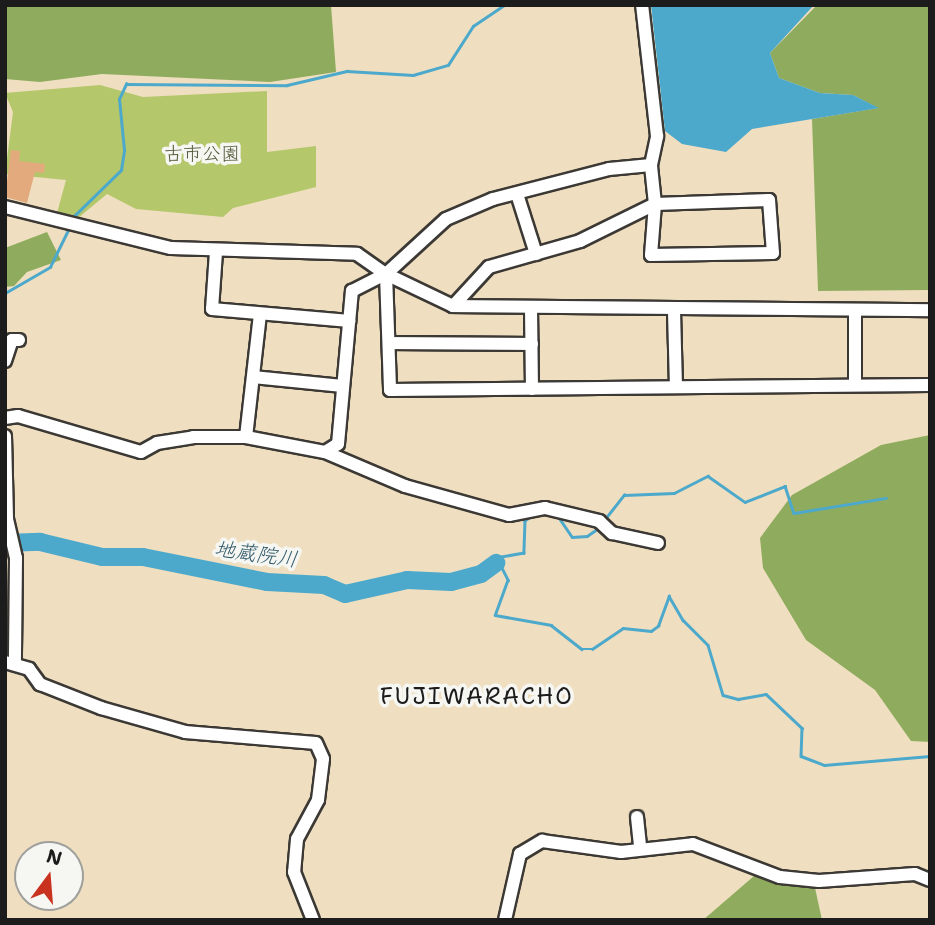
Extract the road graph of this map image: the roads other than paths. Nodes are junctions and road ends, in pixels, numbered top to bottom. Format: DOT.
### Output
graph roads {
  1 [pos="642,5"];
  2 [pos="651,166"];
  3 [pos="517,194"];
  4 [pos="655,204"];
  5 [pos="5,207"];
  6 [pos="216,252"];
  7 [pos="536,254"];
  8 [pos="386,274"];
  9 [pos="453,306"];
  10 [pos="531,308"];
  11 [pos="855,310"];
  12 [pos="930,310"];
  13 [pos="674,311"];
  14 [pos="260,315"];
  15 [pos="349,321"];
  16 [pos="19,340"];
  17 [pos="391,343"];
  18 [pos="531,344"];
  19 [pos="5,361"];
  20 [pos="253,377"];
  21 [pos="855,385"];
  22 [pos="930,385"];
  23 [pos="343,386"];
  24 [pos="676,387"];
  25 [pos="532,388"];
  26 [pos="5,418"];
  27 [pos="5,436"];
  28 [pos="246,437"];
  29 [pos="325,452"];
  30 [pos="8,537"];
  31 [pos="658,544"];
  32 [pos="10,662"];
  33 [pos="637,817"];
  34 [pos="640,848"];
  35 [pos="930,880"];
  36 [pos="313,920"];
  37 [pos="505,920"];
  1 -- 2 [label="street"];
  2 -- 3 [label="street"];
  2 -- 4 [label="street"];
  3 -- 7 [label="street"];
  3 -- 8 [label="street"];
  4 -- 4 [label="street"];
  4 -- 7 [label="street"];
  5 -- 6 [label="street"];
  6 -- 8 [label="street"];
  6 -- 14 [label="street"];
  7 -- 9 [label="street"];
  8 -- 9 [label="street"];
  8 -- 15 [label="street"];
  8 -- 17 [label="street"];
  9 -- 10 [label="street"];
  10 -- 13 [label="street"];
  10 -- 18 [label="street"];
  11 -- 12 [label="street"];
  11 -- 13 [label="street"];
  11 -- 21 [label="street"];
  13 -- 24 [label="street"];
  14 -- 15 [label="street"];
  14 -- 20 [label="street"];
  15 -- 23 [label="street"];
  16 -- 19 [label="street"];
  17 -- 18 [label="street"];
  17 -- 25 [label="street"];
  18 -- 25 [label="street"];
  20 -- 23 [label="street"];
  20 -- 28 [label="street"];
  21 -- 22 [label="street"];
  21 -- 24 [label="street"];
  23 -- 29 [label="street"];
  24 -- 25 [label="street"];
  26 -- 28 [label="street"];
  27 -- 30 [label="street"];
  28 -- 29 [label="street"];
  29 -- 31 [label="street"];
  30 -- 32 [label="street"];
  32 -- 36 [label="street"];
  33 -- 34 [label="street"];
  34 -- 35 [label="street"];
  34 -- 37 [label="street"];
}
